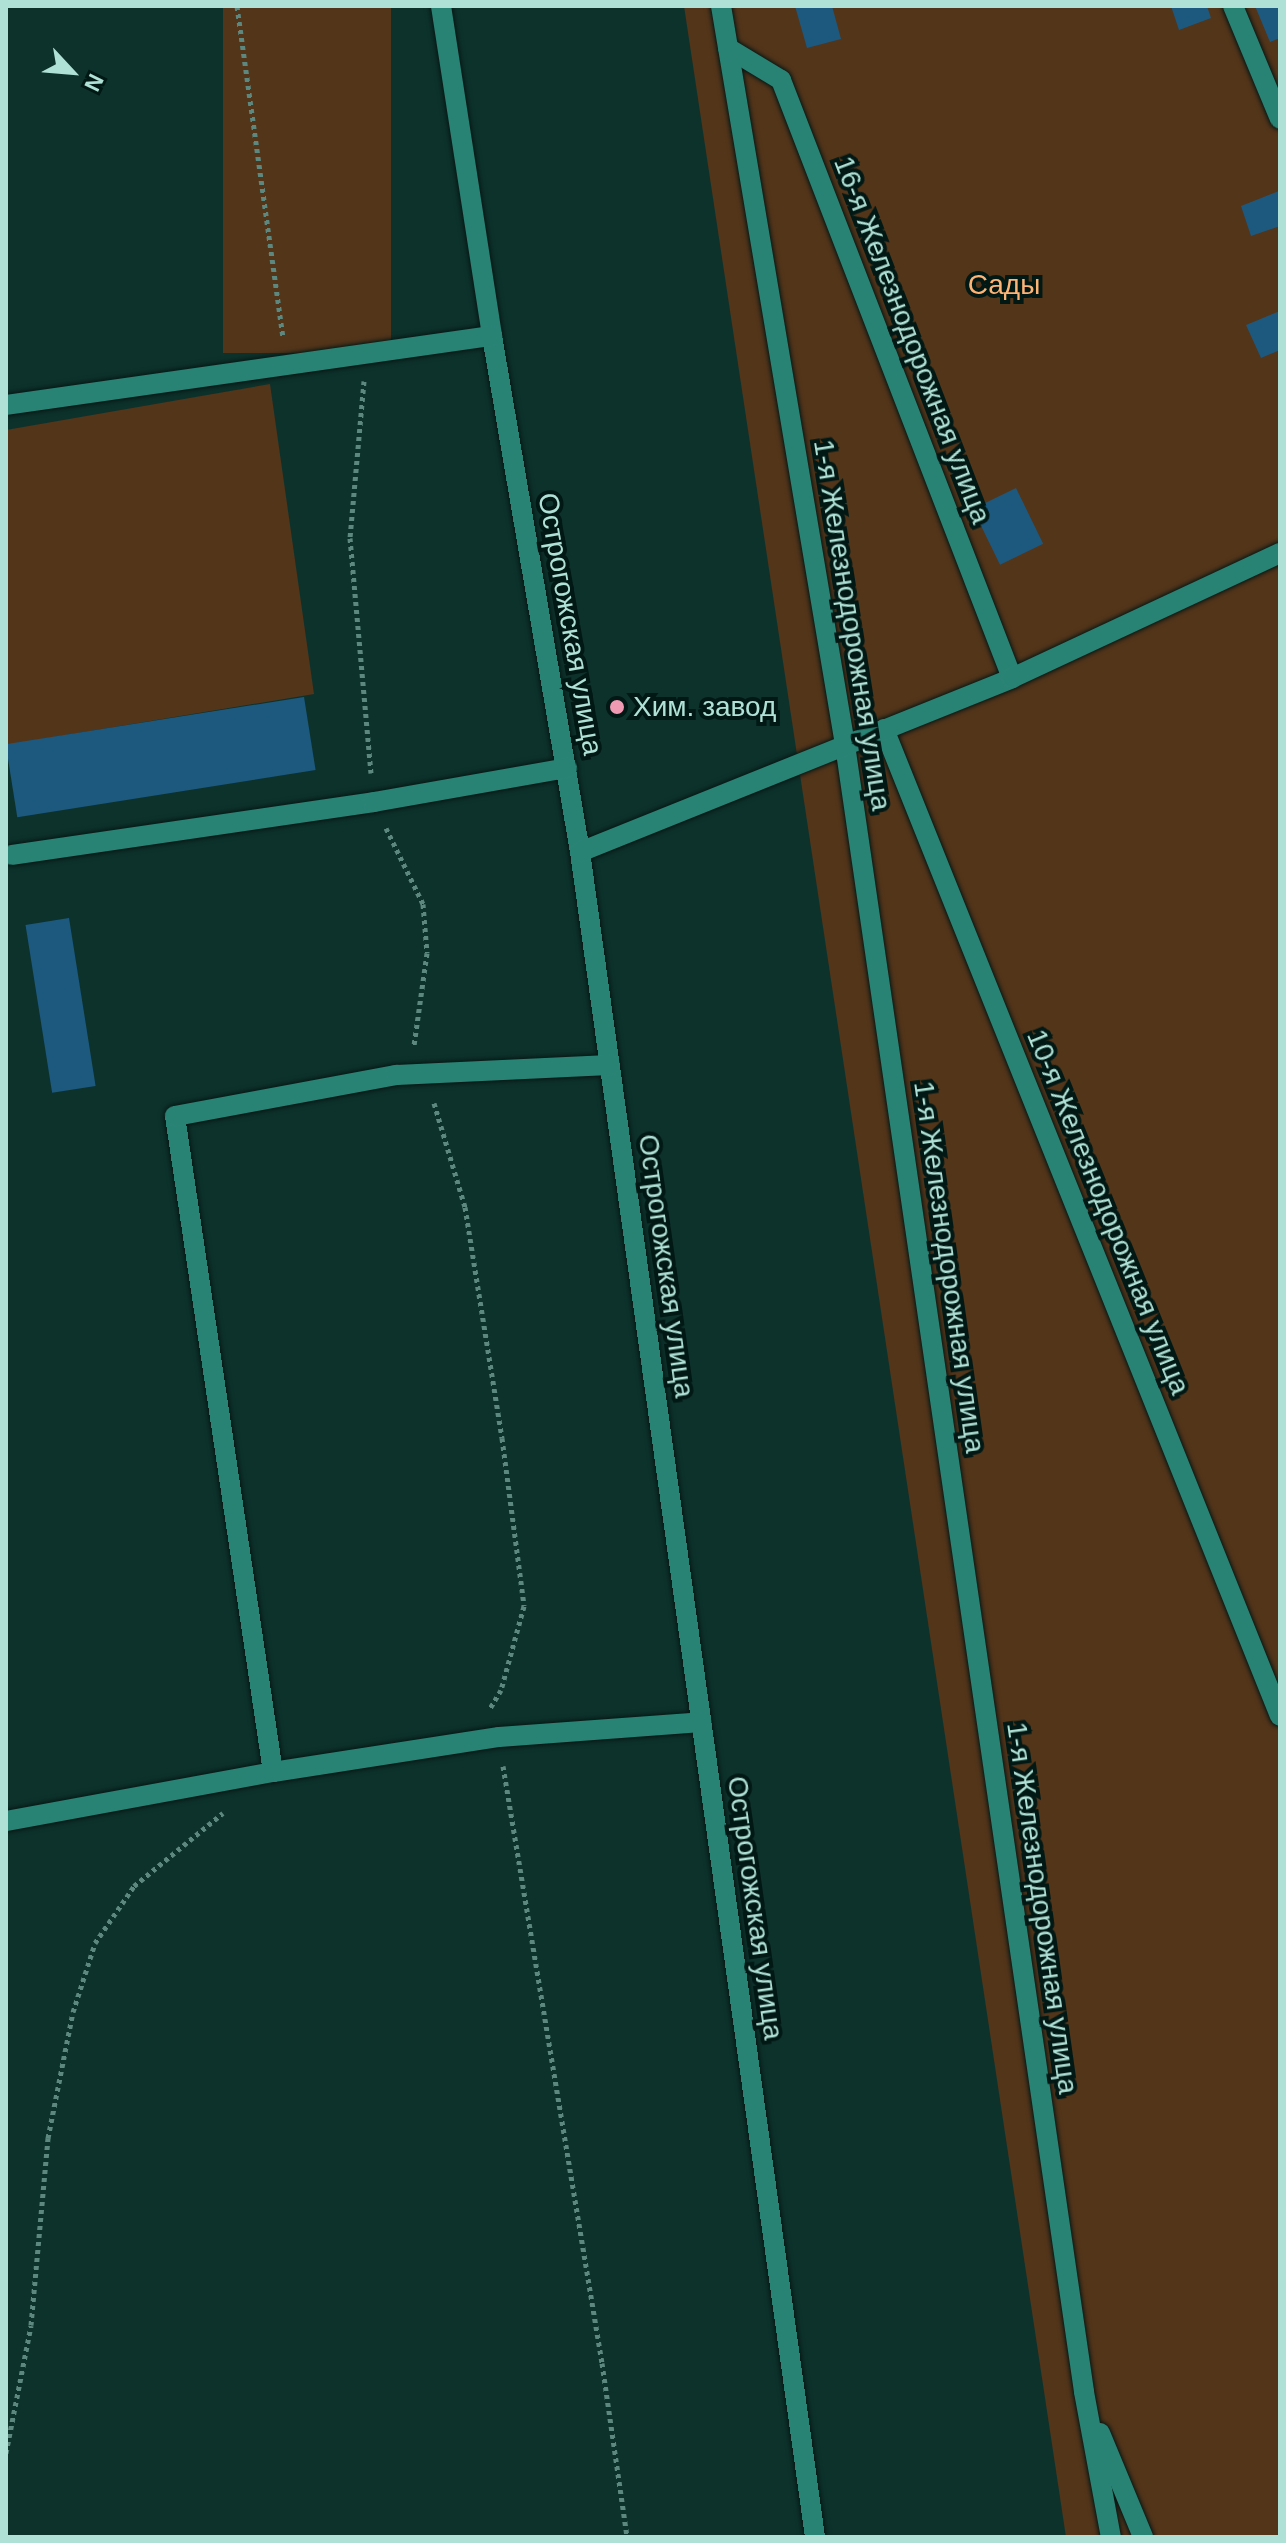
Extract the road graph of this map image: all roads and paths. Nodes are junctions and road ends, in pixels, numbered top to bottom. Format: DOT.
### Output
graph roads {
  1 [pos="237,6"];
  2 [pos="441,6"];
  3 [pos="721,6"];
  4 [pos="1233,6"];
  5 [pos="728,48"];
  6 [pos="1280,119"];
  7 [pos="492,336"];
  8 [pos="287,363"];
  9 [pos="6,405"];
  10 [pos="1279,556"];
  11 [pos="1012,678"];
  12 [pos="884,729"];
  13 [pos="845,745"];
  14 [pos="567,768"];
  15 [pos="580,852"];
  16 [pos="12,855"];
  17 [pos="610,1065"];
  18 [pos="1280,1716"];
  19 [pos="701,1722"];
  20 [pos="499,1737"];
  21 [pos="273,1772"];
  22 [pos="227,1810"];
  23 [pos="6,1821"];
  24 [pos="1084,2392"];
  25 [pos="6,2453"];
  26 [pos="627,2537"];
  27 [pos="815,2537"];
  28 [pos="1111,2537"];
  29 [pos="1143,2537"];
  1 -- 8 [label="path"];
  2 -- 7 [label="street, Острогожская улица"];
  3 -- 5 [label="street, 1-я Железнодорожная улица"];
  4 -- 6 [label="street"];
  5 -- 11 [label="street, 16-я Железнодорожная улица"];
  5 -- 13 [label="street, 1-я Железнодорожная улица"];
  7 -- 8 [label="street"];
  7 -- 14 [label="street, Острогожская улица"];
  8 -- 9 [label="street"];
  10 -- 11 [label="street"];
  11 -- 12 [label="street"];
  12 -- 13 [label="street"];
  12 -- 18 [label="street, 10-я Железнодорожная улица"];
  13 -- 15 [label="street"];
  13 -- 24 [label="street, 1-я Железнодорожная улица"];
  14 -- 15 [label="street, Острогожская улица"];
  14 -- 16 [label="street"];
  15 -- 17 [label="street, Острогожская улица"];
  17 -- 19 [label="street, Острогожская улица"];
  17 -- 21 [label="street"];
  19 -- 20 [label="street"];
  19 -- 27 [label="street, Острогожская улица"];
  20 -- 21 [label="street"];
  20 -- 26 [label="path"];
  21 -- 23 [label="street"];
  22 -- 25 [label="path"];
  24 -- 28 [label="street, 1-я Железнодорожная улица"];
  24 -- 29 [label="street"];
}
